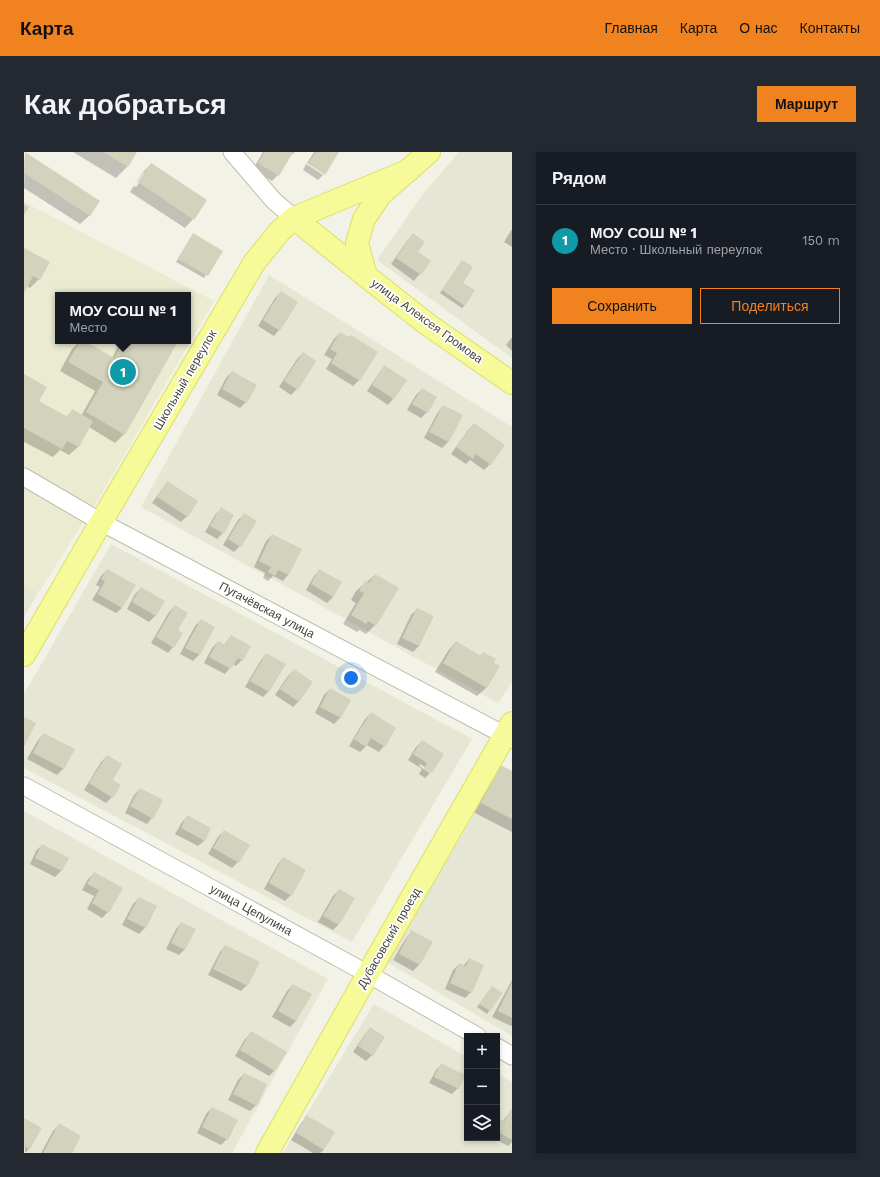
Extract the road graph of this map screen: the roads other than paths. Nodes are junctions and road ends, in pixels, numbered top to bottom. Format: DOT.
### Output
graph roads {
  1 [pos="232,152"];
  2 [pos="429,152"];
  3 [pos="408,171"];
  4 [pos="294,218"];
  5 [pos="366,276"];
  6 [pos="512,382"];
  7 [pos="24,477"];
  8 [pos="100,522"];
  9 [pos="24,655"];
  10 [pos="510,733"];
  11 [pos="24,786"];
  12 [pos="368,974"];
  13 [pos="472,1033"];
  14 [pos="500,1049"];
  15 [pos="512,1056"];
  16 [pos="267,1153"];
  1 -- 4 [label="street"];
  2 -- 3 [label="main road, улица Алексея Громова"];
  3 -- 4 [label="main road, Школьный переулок"];
  3 -- 5 [label="main road, улица Алексея Громова"];
  4 -- 5 [label="main road"];
  4 -- 8 [label="main road, Школьный переулок"];
  5 -- 6 [label="main road, улица Алексея Громова"];
  7 -- 8 [label="street, Пугачёвская улица"];
  8 -- 9 [label="main road, Школьный переулок"];
  8 -- 10 [label="street, Пугачёвская улица"];
  10 -- 12 [label="main road, Дубасовский проезд"];
  11 -- 12 [label="street, улица Цепулина"];
  12 -- 13 [label="street, улица Цепулина"];
  12 -- 16 [label="main road, Дубасовский проезд"];
  14 -- 15 [label="street"];
}
